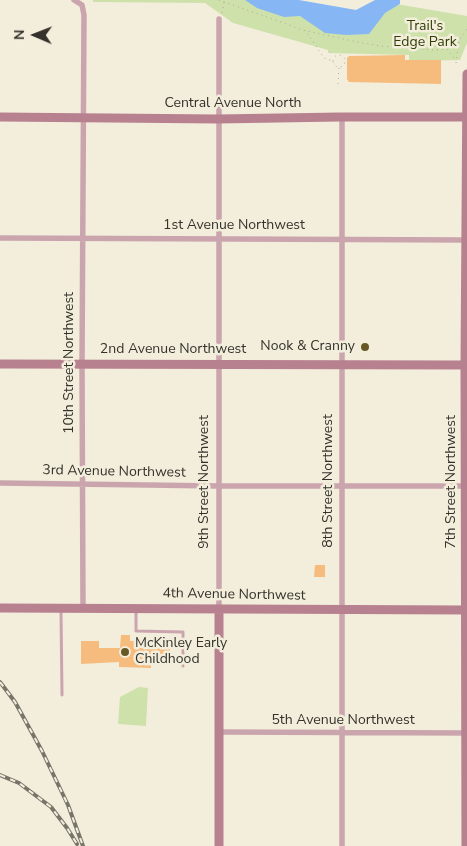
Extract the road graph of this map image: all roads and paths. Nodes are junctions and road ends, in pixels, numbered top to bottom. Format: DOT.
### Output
graph roads {
  1 [pos="74,0"];
  2 [pos="219,0"];
  3 [pos="224,1"];
  4 [pos="219,19"];
  5 [pos="467,29"];
  6 [pos="303,30"];
  7 [pos="459,41"];
  8 [pos="446,48"];
  9 [pos="456,60"];
  10 [pos="333,61"];
  11 [pos="456,63"];
  12 [pos="338,67"];
  13 [pos="467,74"];
  14 [pos="338,84"];
  15 [pos="0,117"];
  16 [pos="342,117"];
  17 [pos="466,117"];
  18 [pos="83,118"];
  19 [pos="218,119"];
  20 [pos="0,238"];
  21 [pos="84,238"];
  22 [pos="219,238"];
  23 [pos="342,240"];
  24 [pos="467,240"];
  25 [pos="0,364"];
  26 [pos="219,364"];
  27 [pos="341,364"];
  28 [pos="466,364"];
  29 [pos="82,365"];
  30 [pos="0,483"];
  31 [pos="82,484"];
  32 [pos="219,486"];
  33 [pos="342,486"];
  34 [pos="467,486"];
  35 [pos="0,608"];
  36 [pos="61,608"];
  37 [pos="83,608"];
  38 [pos="136,608"];
  39 [pos="219,609"];
  40 [pos="342,610"];
  41 [pos="466,610"];
  42 [pos="182,666"];
  43 [pos="62,695"];
  44 [pos="219,732"];
  45 [pos="467,733"];
  46 [pos="342,734"];
  47 [pos="219,846"];
  48 [pos="342,846"];
  49 [pos="466,846"];
  1 -- 18 [label="street, 10th Street Northwest"];
  2 -- 3 [label="path"];
  3 -- 4 [label="path"];
  3 -- 6 [label="path"];
  4 -- 19 [label="street, 9th Street Northwest"];
  5 -- 7 [label="path"];
  6 -- 8 [label="path"];
  6 -- 10 [label="path"];
  7 -- 8 [label="path"];
  7 -- 9 [label="path"];
  8 -- 9 [label="path"];
  9 -- 11 [label="path"];
  10 -- 12 [label="path"];
  10 -- 12 [label="path"];
  12 -- 14 [label="path"];
  13 -- 17 [label="street, 7th Street Northwest"];
  15 -- 18 [label="street, Central Avenue North"];
  16 -- 17 [label="street, Central Avenue North"];
  16 -- 19 [label="street, Central Avenue North"];
  16 -- 23 [label="street, 8th Street Northwest"];
  17 -- 24 [label="street, 7th Street Northwest"];
  18 -- 19 [label="street, Central Avenue North"];
  18 -- 21 [label="street, 10th Street Northwest"];
  19 -- 22 [label="street, 9th Street Northwest"];
  20 -- 21 [label="street, 1st Avenue Northwest"];
  21 -- 22 [label="street, 1st Avenue Northwest"];
  21 -- 29 [label="street, 10th Street Northwest"];
  22 -- 23 [label="street, 1st Avenue Northwest"];
  22 -- 26 [label="street, 9th Street Northwest"];
  23 -- 24 [label="street, 1st Avenue Northwest"];
  23 -- 27 [label="street, 8th Street Northwest"];
  24 -- 28 [label="street, 7th Street Northwest"];
  25 -- 29 [label="street, 2nd Avenue Northwest"];
  26 -- 27 [label="street, 2nd Avenue Northwest"];
  26 -- 29 [label="street, 2nd Avenue Northwest"];
  26 -- 32 [label="street, 9th Street Northwest"];
  27 -- 28 [label="street, 2nd Avenue Northwest"];
  27 -- 33 [label="street, 8th Street Northwest"];
  28 -- 34 [label="street, 7th Street Northwest"];
  29 -- 31 [label="street, 10th Street Northwest"];
  30 -- 31 [label="street, 3rd Avenue Northwest"];
  31 -- 32 [label="street, 3rd Avenue Northwest"];
  31 -- 37 [label="street, 10th Street Northwest"];
  32 -- 33 [label="street, 3rd Avenue Northwest"];
  32 -- 39 [label="street, 9th Street Northwest"];
  33 -- 34 [label="street, 3rd Avenue Northwest"];
  33 -- 40 [label="street, 8th Street Northwest"];
  34 -- 41 [label="street, 7th Street Northwest"];
  35 -- 36 [label="street, 4th Avenue Northwest"];
  36 -- 37 [label="street, 4th Avenue Northwest"];
  36 -- 43 [label="lane"];
  37 -- 38 [label="street, 4th Avenue Northwest"];
  38 -- 39 [label="street, 4th Avenue Northwest"];
  38 -- 42 [label="lane"];
  39 -- 40 [label="street, 4th Avenue Northwest"];
  39 -- 44 [label="street, 9th Street Northwest"];
  40 -- 41 [label="street, 4th Avenue Northwest"];
  40 -- 46 [label="street, 8th Street Northwest"];
  41 -- 45 [label="street, 7th Street Northwest"];
  44 -- 46 [label="street, 5th Avenue Northwest"];
  44 -- 47 [label="street, 9th Street Northwest"];
  45 -- 46 [label="street, 5th Avenue Northwest"];
  45 -- 49 [label="street, 7th Street Northwest"];
  46 -- 48 [label="street, 8th Street Northwest"];
}
